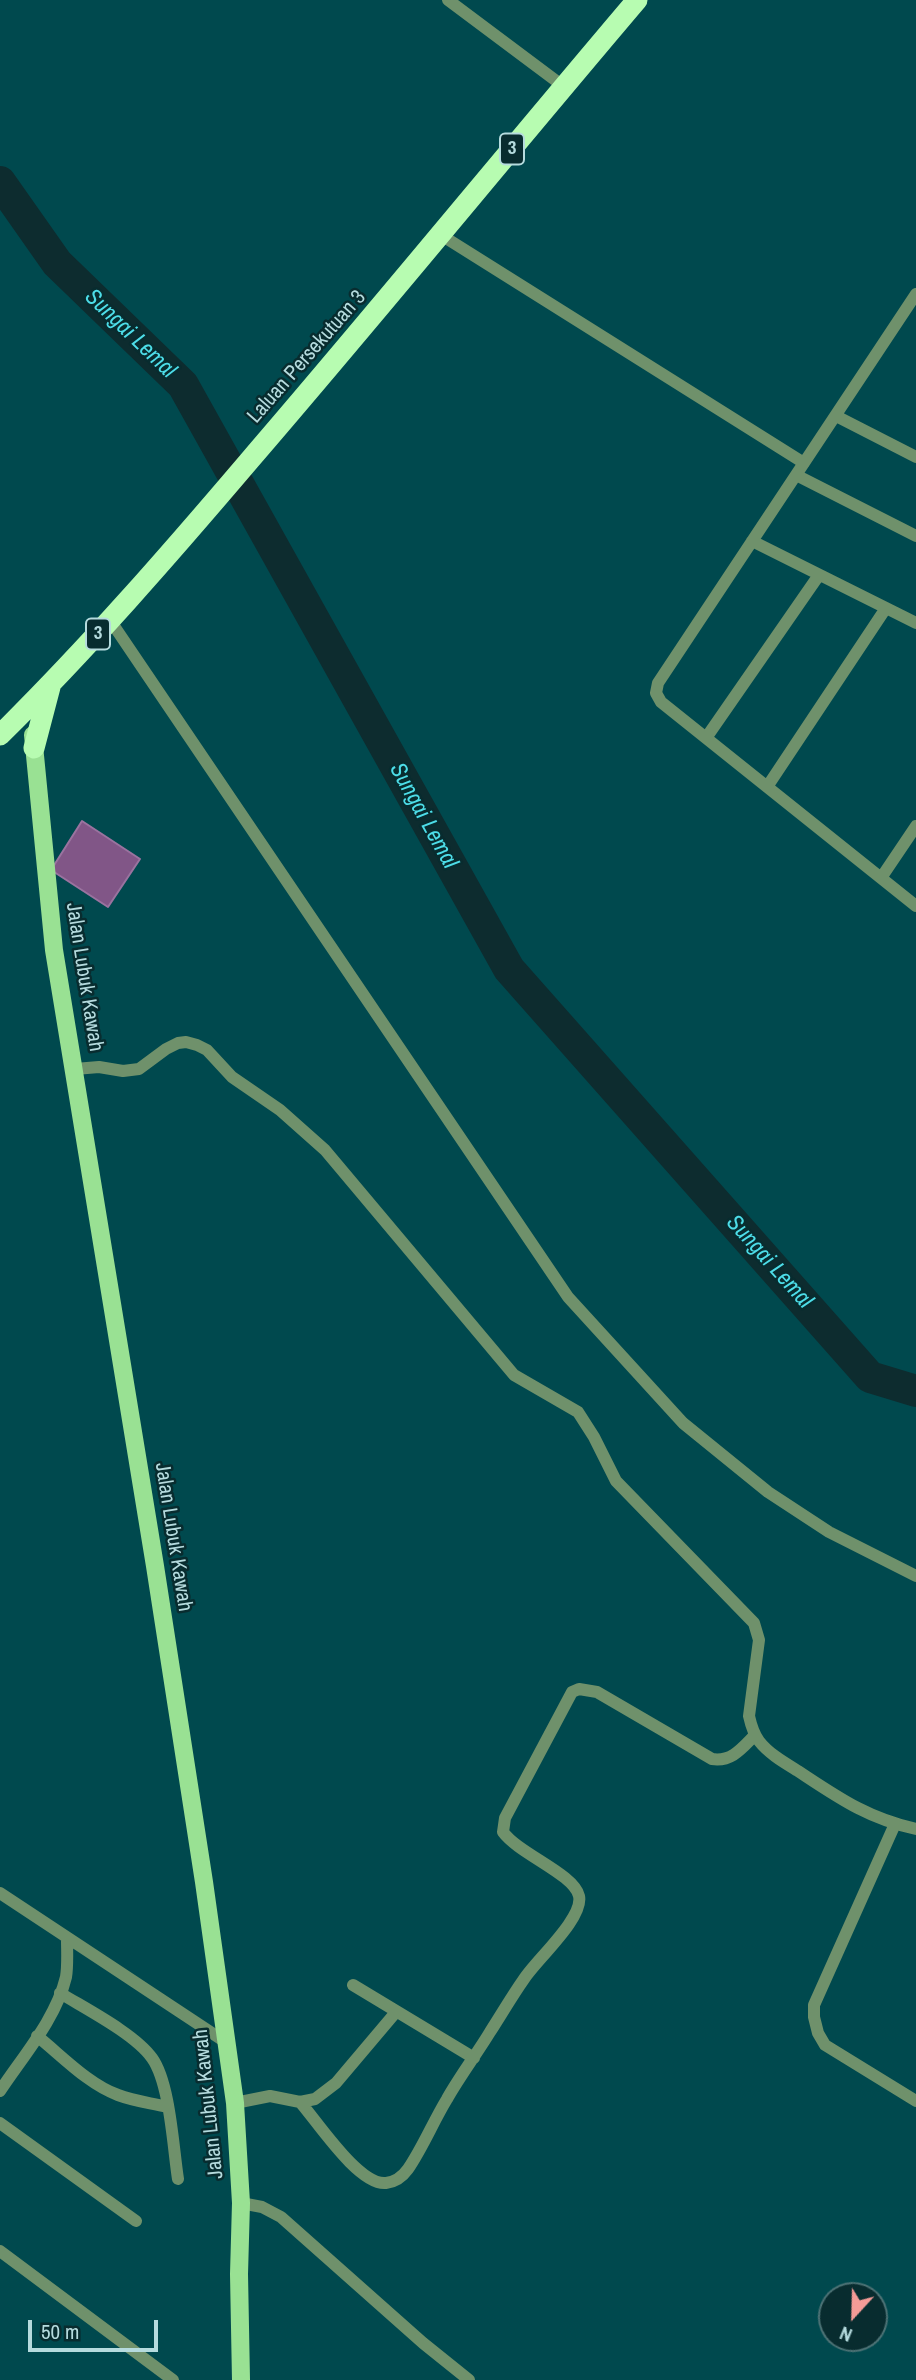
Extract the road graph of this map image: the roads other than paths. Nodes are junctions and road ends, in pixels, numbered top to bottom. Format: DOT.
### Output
graph roads {
  1 [pos="449,0"];
  2 [pos="638,0"];
  3 [pos="564,86"];
  4 [pos="441,236"];
  5 [pos="916,294"];
  6 [pos="836,416"];
  7 [pos="916,457"];
  8 [pos="804,463"];
  9 [pos="796,475"];
  10 [pos="916,536"];
  11 [pos="752,541"];
  12 [pos="819,575"];
  13 [pos="886,608"];
  14 [pos="110,620"];
  15 [pos="916,623"];
  16 [pos="51,684"];
  17 [pos="31,704"];
  18 [pos="0,735"];
  19 [pos="706,738"];
  20 [pos="34,748"];
  21 [pos="767,787"];
  22 [pos="916,826"];
  23 [pos="881,878"];
  24 [pos="916,906"];
  25 [pos="75,1069"];
  26 [pos="916,1576"];
  27 [pos="755,1735"];
  28 [pos="895,1824"];
  29 [pos="916,1829"];
  30 [pos="0,1893"];
  31 [pos="67,1939"];
  32 [pos="353,1986"];
  33 [pos="60,1993"];
  34 [pos="396,2012"];
  35 [pos="37,2036"];
  36 [pos="227,2043"];
  37 [pos="474,2058"];
  38 [pos="0,2091"];
  39 [pos="916,2101"];
  40 [pos="300,2102"];
  41 [pos="235,2103"];
  42 [pos="167,2107"];
  43 [pos="0,2123"];
  44 [pos="178,2179"];
  45 [pos="241,2203"];
  46 [pos="135,2221"];
  47 [pos="0,2251"];
  48 [pos="173,2380"];
  49 [pos="242,2380"];
  50 [pos="470,2380"];
  1 -- 3 [label="street"];
  2 -- 3 [label="highway, Laluan Persekutuan 3 / 3"];
  3 -- 4 [label="highway, Laluan Persekutuan 3 / 3"];
  4 -- 8 [label="street"];
  4 -- 14 [label="highway, Laluan Persekutuan 3 / 3"];
  5 -- 6 [label="street"];
  6 -- 7 [label="street"];
  6 -- 8 [label="street"];
  8 -- 9 [label="street"];
  9 -- 10 [label="street"];
  9 -- 11 [label="street"];
  11 -- 12 [label="street"];
  11 -- 19 [label="street"];
  12 -- 13 [label="street"];
  12 -- 19 [label="street"];
  13 -- 15 [label="street"];
  13 -- 21 [label="street"];
  14 -- 16 [label="highway, Laluan Persekutuan 3 / 3"];
  14 -- 26 [label="street"];
  16 -- 17 [label="highway, Laluan Persekutuan 3 / 3"];
  16 -- 20 [label="highway"];
  17 -- 18 [label="highway, Laluan Persekutuan 3 / 3"];
  17 -- 20 [label="main road, Jalan Lubuk Kawah"];
  18 -- 20 [label="highway"];
  19 -- 21 [label="street"];
  20 -- 25 [label="main road, Jalan Lubuk Kawah"];
  21 -- 23 [label="street"];
  22 -- 23 [label="street"];
  23 -- 24 [label="street"];
  25 -- 27 [label="street"];
  25 -- 36 [label="main road, Jalan Lubuk Kawah"];
  27 -- 28 [label="street"];
  27 -- 37 [label="street"];
  28 -- 29 [label="street"];
  28 -- 39 [label="street"];
  30 -- 31 [label="street"];
  31 -- 33 [label="street"];
  31 -- 36 [label="street"];
  32 -- 34 [label="street"];
  33 -- 35 [label="street"];
  33 -- 42 [label="street"];
  34 -- 37 [label="street"];
  34 -- 40 [label="street"];
  35 -- 38 [label="street"];
  35 -- 42 [label="street"];
  36 -- 41 [label="main road, Jalan Lubuk Kawah"];
  37 -- 40 [label="street"];
  40 -- 41 [label="street"];
  41 -- 45 [label="main road, Jalan Lubuk Kawah"];
  42 -- 44 [label="street"];
  43 -- 46 [label="street"];
  45 -- 49 [label="main road, Jalan Lubuk Kawah"];
  45 -- 50 [label="street"];
  47 -- 48 [label="street"];
}
